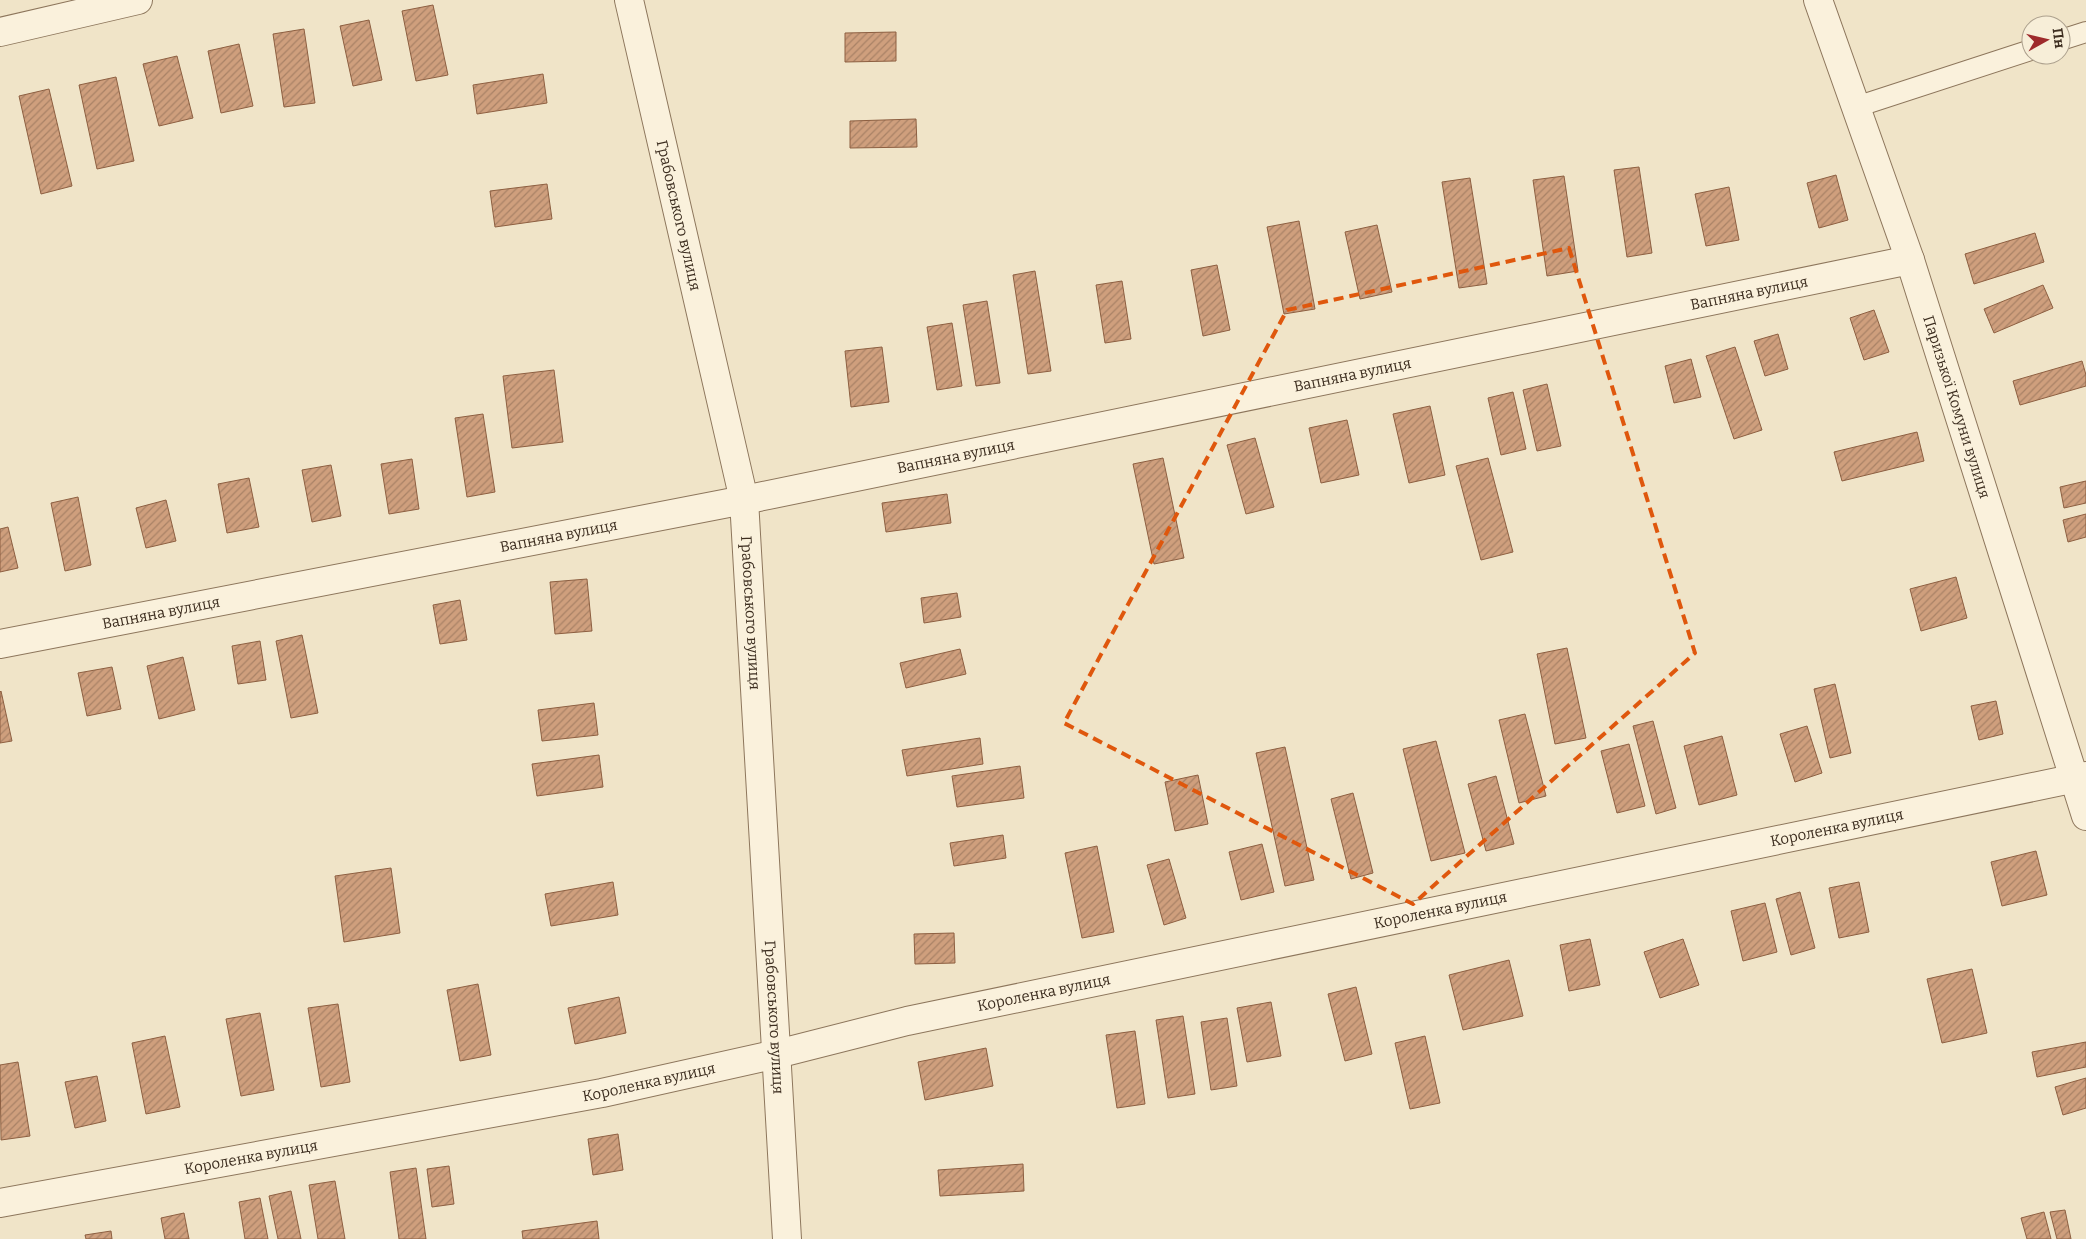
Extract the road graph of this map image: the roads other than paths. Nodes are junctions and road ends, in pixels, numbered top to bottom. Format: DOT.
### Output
graph roads {
  1 [pos="138,0"];
  2 [pos="629,0"];
  3 [pos="1818,0"];
  4 [pos="0,32"];
  5 [pos="2086,32"];
  6 [pos="2071,37"];
  7 [pos="2021,53"];
  8 [pos="1856,107"];
  9 [pos="1910,260"];
  10 [pos="744,500"];
  11 [pos="0,644"];
  12 [pos="2081,777"];
  13 [pos="2086,816"];
  14 [pos="777,1054"];
  15 [pos="0,1204"];
  16 [pos="787,1239"];
  1 -- 4 [label="street"];
  2 -- 10 [label="street, Грабовського вулиця"];
  3 -- 8 [label="street, Паризької Комуни вулиця"];
  5 -- 6 [label="lane"];
  7 -- 8 [label="lane"];
  8 -- 9 [label="street, Паризької Комуни вулиця"];
  9 -- 10 [label="street, Вапняна вулиця"];
  9 -- 12 [label="street, Паризької Комуни вулиця"];
  10 -- 11 [label="street, Вапняна вулиця"];
  10 -- 14 [label="street, Грабовського вулиця"];
  12 -- 13 [label="street, Паризької Комуни вулиця"];
  12 -- 14 [label="street, Короленка вулиця"];
  14 -- 15 [label="street, Короленка вулиця"];
  14 -- 16 [label="street, Грабовського вулиця"];
}
